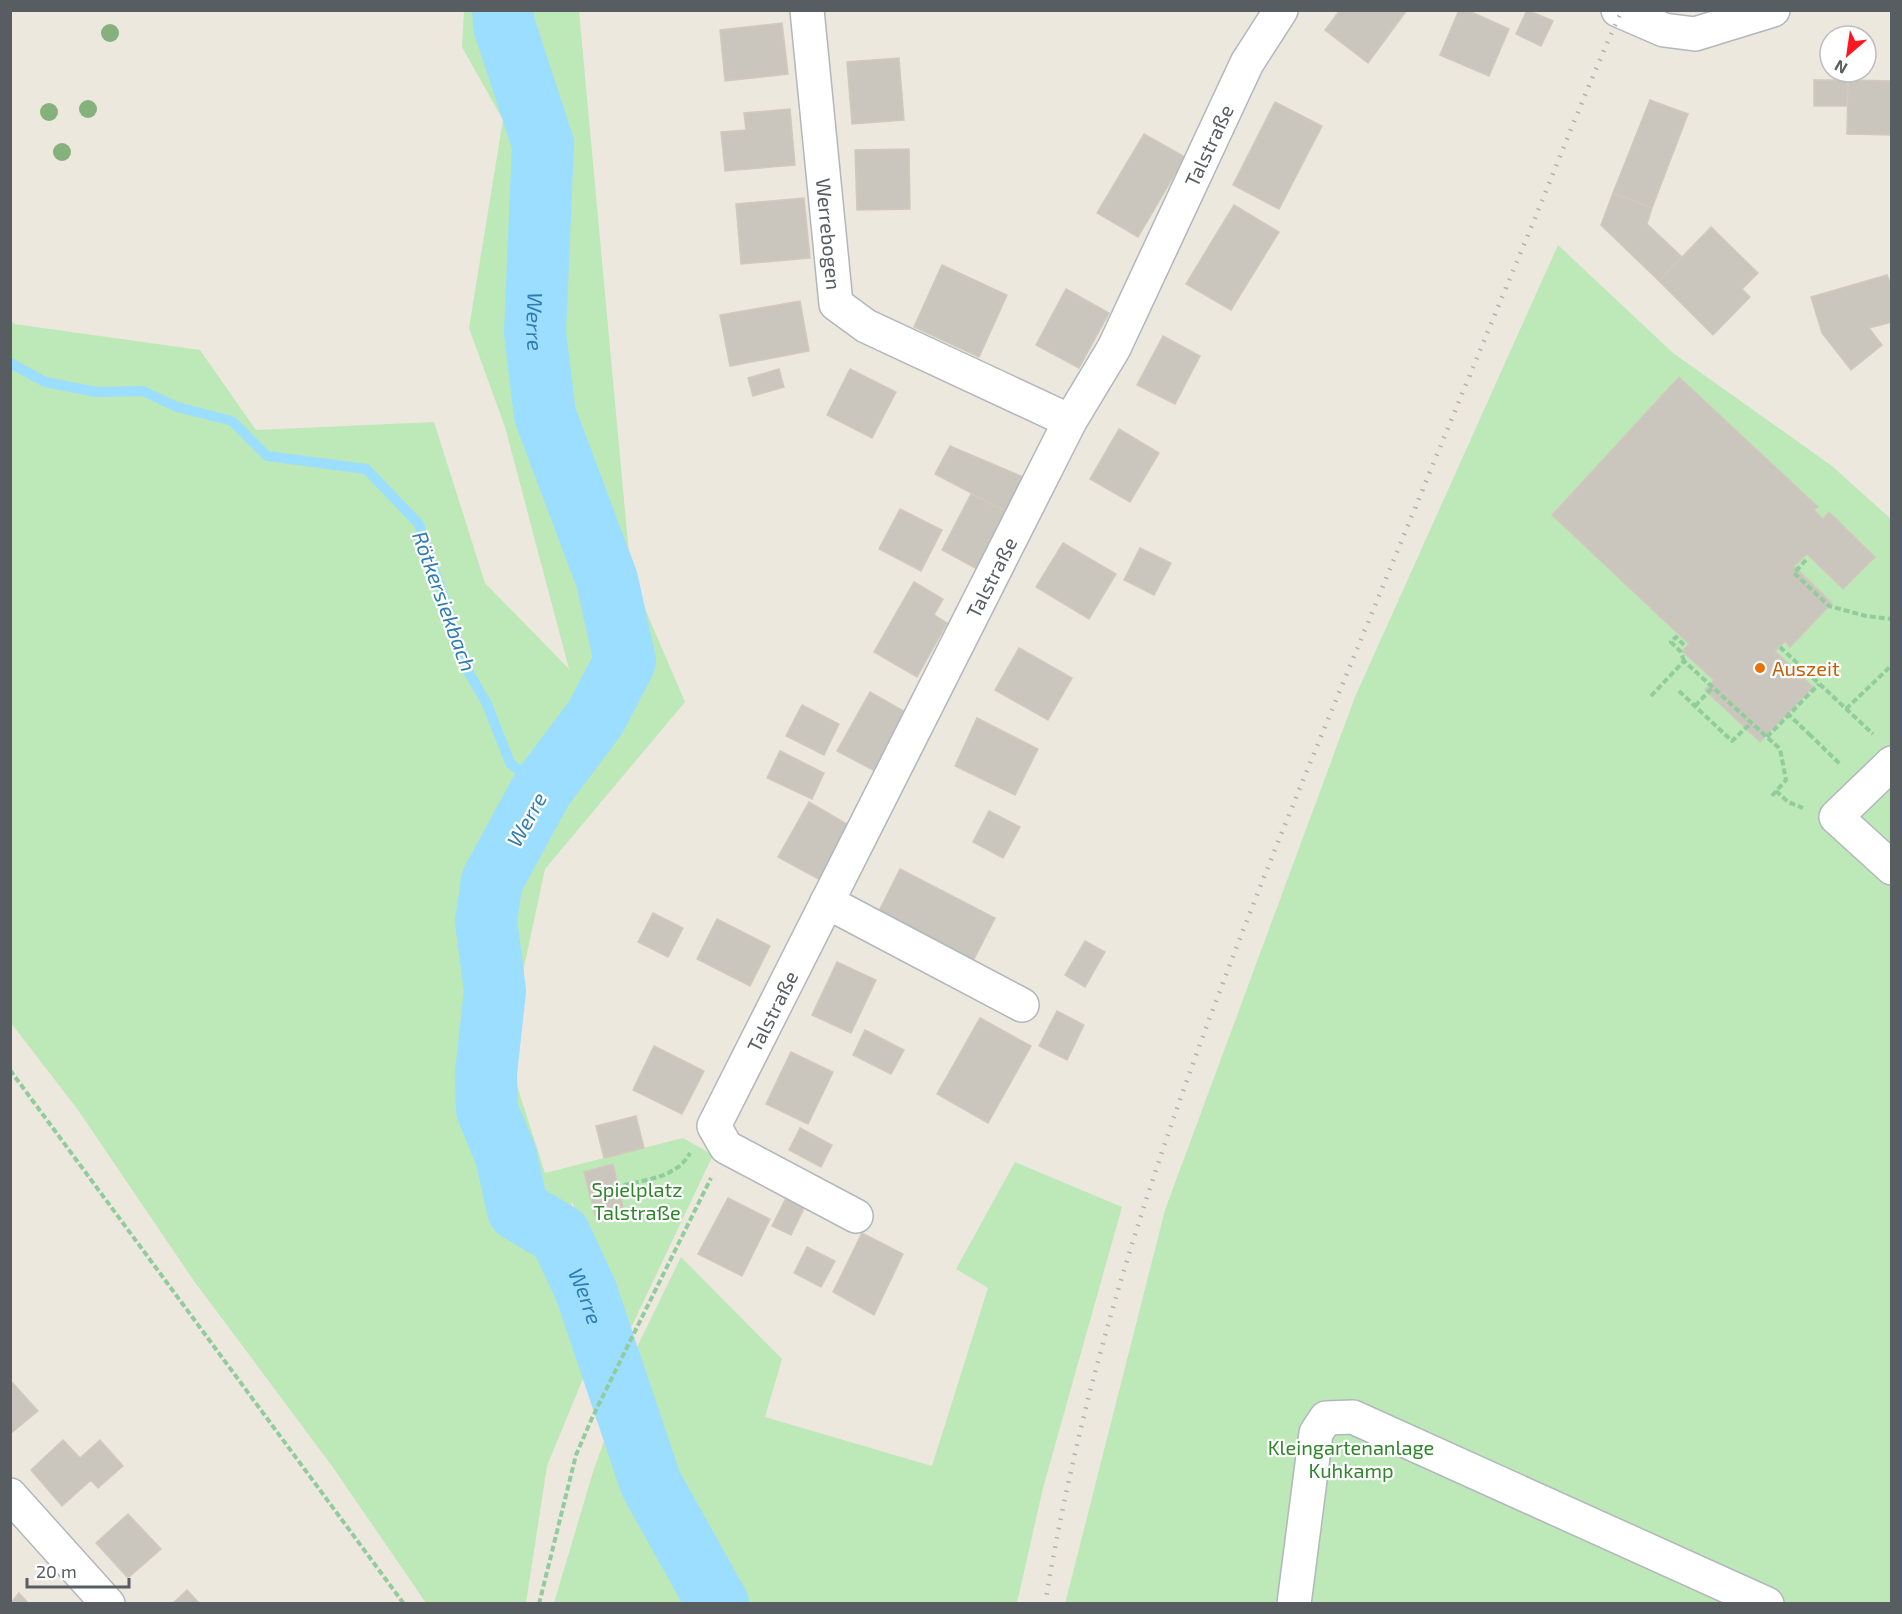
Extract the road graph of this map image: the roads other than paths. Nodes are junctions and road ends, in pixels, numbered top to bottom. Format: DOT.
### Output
graph roads {
  1 [pos="807,10"];
  2 [pos="1281,10"];
  3 [pos="1618,10"];
  4 [pos="1773,10"];
  5 [pos="1070,421"];
  6 [pos="1884,750"];
  7 [pos="1892,868"];
  8 [pos="826,902"];
  9 [pos="1022,1005"];
  10 [pos="856,1216"];
  11 [pos="10,1495"];
  12 [pos="108,1604"];
  13 [pos="1294,1604"];
  14 [pos="1767,1604"];
  1 -- 5 [label="street, Werrebogen"];
  2 -- 5 [label="street, Talstraße"];
  3 -- 4 [label="street"];
  5 -- 8 [label="street, Talstraße"];
  6 -- 7 [label="street"];
  8 -- 9 [label="street"];
  8 -- 10 [label="street, Talstraße"];
  11 -- 12 [label="street"];
  13 -- 14 [label="street"];
}
